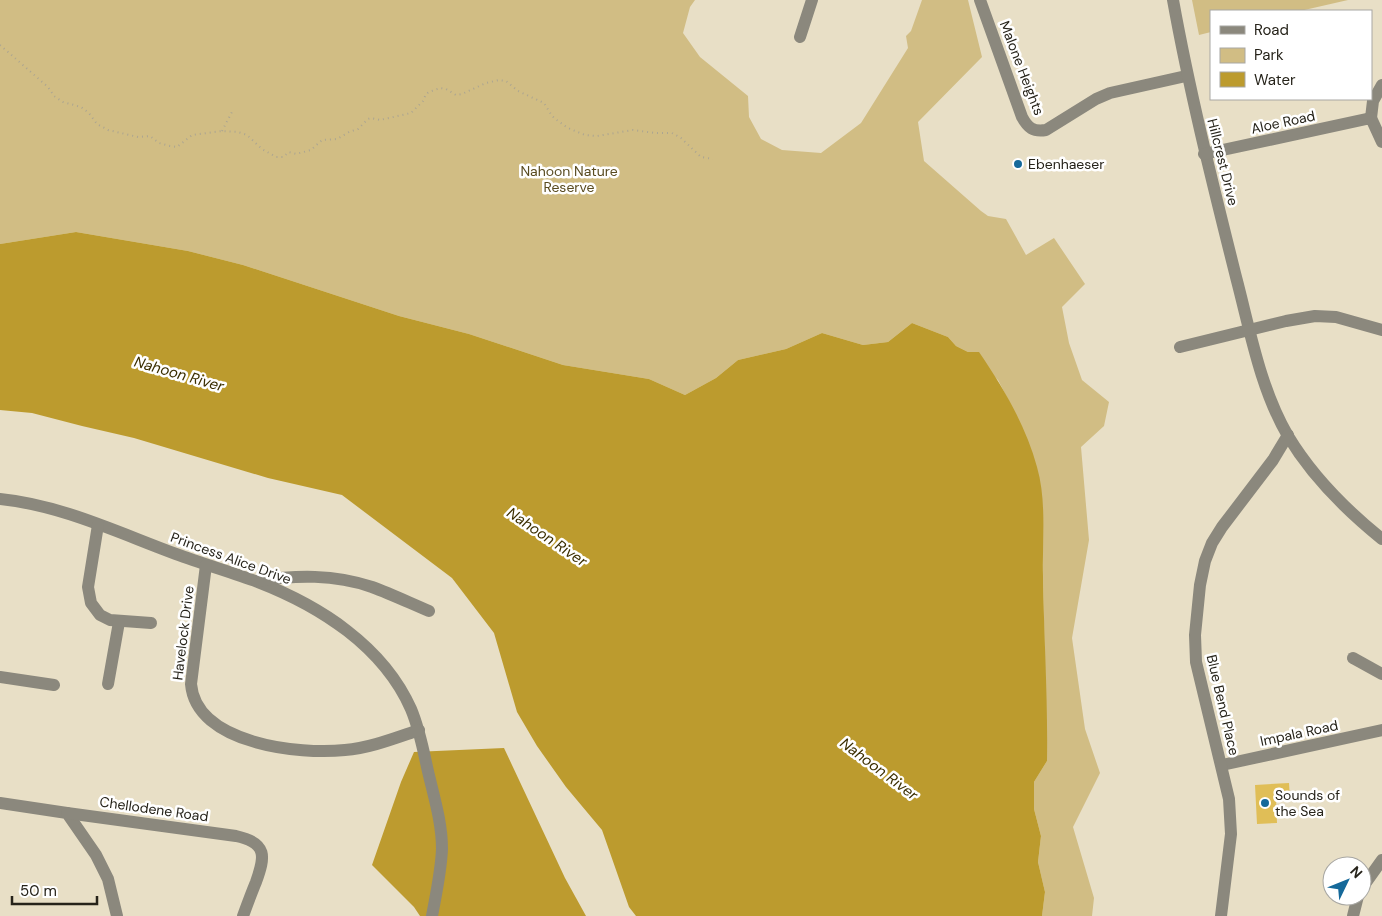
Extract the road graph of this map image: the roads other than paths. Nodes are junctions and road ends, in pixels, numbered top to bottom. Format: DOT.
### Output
graph roads {
  1 [pos="812,0"];
  2 [pos="980,0"];
  3 [pos="1172,0"];
  4 [pos="800,37"];
  5 [pos="1186,76"];
  6 [pos="1382,85"];
  7 [pos="1371,118"];
  8 [pos="1382,142"];
  9 [pos="1204,154"];
  10 [pos="1250,330"];
  11 [pos="1382,330"];
  12 [pos="1180,347"];
  13 [pos="1288,435"];
  14 [pos="0,499"];
  15 [pos="98,525"];
  16 [pos="1382,539"];
  17 [pos="206,566"];
  18 [pos="257,581"];
  19 [pos="429,611"];
  20 [pos="119,622"];
  21 [pos="151,623"];
  22 [pos="1353,658"];
  23 [pos="1382,674"];
  24 [pos="0,677"];
  25 [pos="108,684"];
  26 [pos="54,685"];
  27 [pos="418,730"];
  28 [pos="1382,730"];
  29 [pos="1222,766"];
  30 [pos="0,803"];
  31 [pos="68,812"];
  32 [pos="1382,860"];
  33 [pos="1372,874"];
  34 [pos="117,916"];
  35 [pos="243,916"];
  36 [pos="432,916"];
  37 [pos="1221,916"];
  1 -- 4 [label="street"];
  2 -- 5 [label="street, Malone Heights"];
  3 -- 5 [label="street, Hillcrest Drive"];
  5 -- 9 [label="street, Hillcrest Drive"];
  6 -- 7 [label="street"];
  7 -- 8 [label="street"];
  7 -- 9 [label="street, Aloe Road"];
  9 -- 10 [label="street, Hillcrest Drive"];
  10 -- 11 [label="street"];
  10 -- 12 [label="street"];
  10 -- 13 [label="street, Hillcrest Drive"];
  13 -- 16 [label="street, Hillcrest Drive"];
  13 -- 29 [label="street, Blue Bend Place"];
  14 -- 15 [label="street, Princess Alice Drive"];
  15 -- 17 [label="street, Princess Alice Drive"];
  15 -- 20 [label="street"];
  17 -- 18 [label="street, Princess Alice Drive"];
  17 -- 27 [label="street, Havelock Drive"];
  18 -- 19 [label="street"];
  18 -- 27 [label="street, Princess Alice Drive"];
  20 -- 21 [label="street"];
  20 -- 25 [label="street"];
  22 -- 23 [label="street"];
  24 -- 26 [label="street"];
  27 -- 36 [label="street, Princess Alice Drive"];
  28 -- 29 [label="street, Impala Road"];
  29 -- 37 [label="street, Blue Bend Place"];
  30 -- 31 [label="street, Chellodene Road"];
  31 -- 34 [label="street"];
  31 -- 35 [label="street, Chellodene Road"];
  32 -- 33 [label="street"];
}
